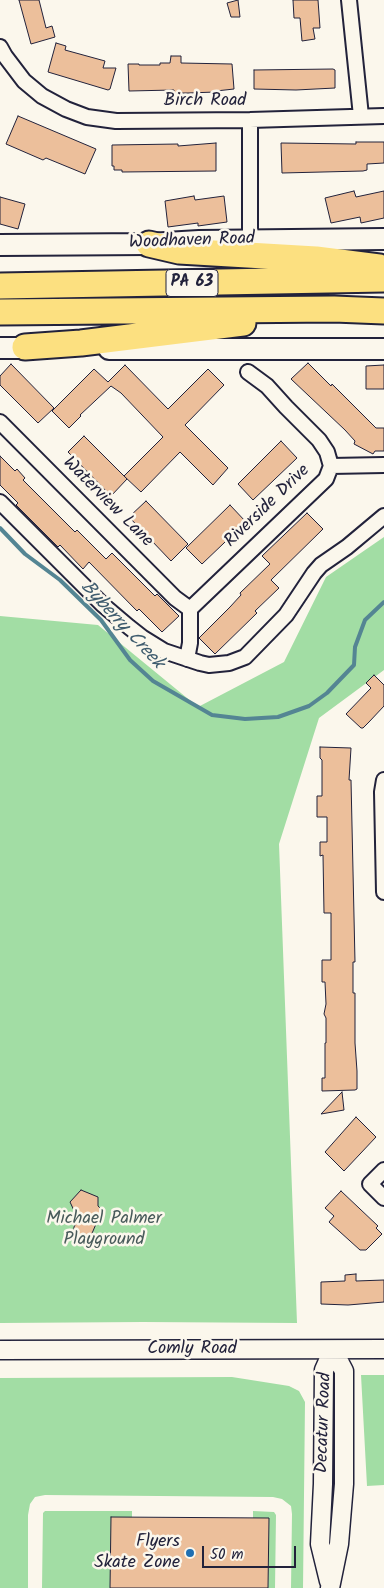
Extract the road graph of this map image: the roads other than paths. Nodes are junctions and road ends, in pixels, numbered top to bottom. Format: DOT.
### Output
graph roads {
  1 [pos="349,0"];
  2 [pos="0,47"];
  3 [pos="361,116"];
  4 [pos="384,116"];
  5 [pos="250,120"];
  6 [pos="384,239"];
  7 [pos="250,240"];
  8 [pos="149,244"];
  9 [pos="0,245"];
  10 [pos="384,268"];
  11 [pos="384,279"];
  12 [pos="0,286"];
  13 [pos="334,309"];
  14 [pos="384,311"];
  15 [pos="0,312"];
  16 [pos="25,347"];
  17 [pos="0,348"];
  18 [pos="244,349"];
  19 [pos="384,349"];
  20 [pos="0,422"];
  21 [pos="384,465"];
  22 [pos="332,466"];
  23 [pos="0,502"];
  24 [pos="384,516"];
  25 [pos="190,609"];
  26 [pos="187,659"];
  27 [pos="384,780"];
  28 [pos="384,892"];
  29 [pos="384,1170"];
  30 [pos="384,1198"];
  31 [pos="384,1349"];
  32 [pos="0,1350"];
  33 [pos="333,1350"];
  34 [pos="330,1585"];
  1 -- 3 [label="street"];
  2 -- 5 [label="street, Birch Road"];
  3 -- 4 [label="street, Birch Road"];
  3 -- 5 [label="street, Birch Road"];
  5 -- 7 [label="street"];
  6 -- 7 [label="main road, Woodhaven Road"];
  7 -- 8 [label="main road, Woodhaven Road"];
  8 -- 9 [label="main road, Woodhaven Road"];
  8 -- 10 [label="highway"];
  11 -- 12 [label="highway, PA 63"];
  13 -- 14 [label="highway, PA 63"];
  13 -- 15 [label="highway, PA 63"];
  13 -- 16 [label="highway"];
  16 -- 17 [label="main road"];
  16 -- 18 [label="main road"];
  18 -- 19 [label="main road"];
  18 -- 22 [label="street"];
  20 -- 25 [label="street, Waterview Lane"];
  21 -- 22 [label="street, Riverside Drive"];
  22 -- 25 [label="street, Riverside Drive"];
  23 -- 26 [label="street"];
  24 -- 26 [label="street"];
  25 -- 26 [label="street"];
  27 -- 28 [label="street"];
  29 -- 30 [label="street"];
  31 -- 33 [label="street, Comly Road"];
  32 -- 33 [label="street, Comly Road"];
  33 -- 34 [label="street, Decatur Road"];
}
